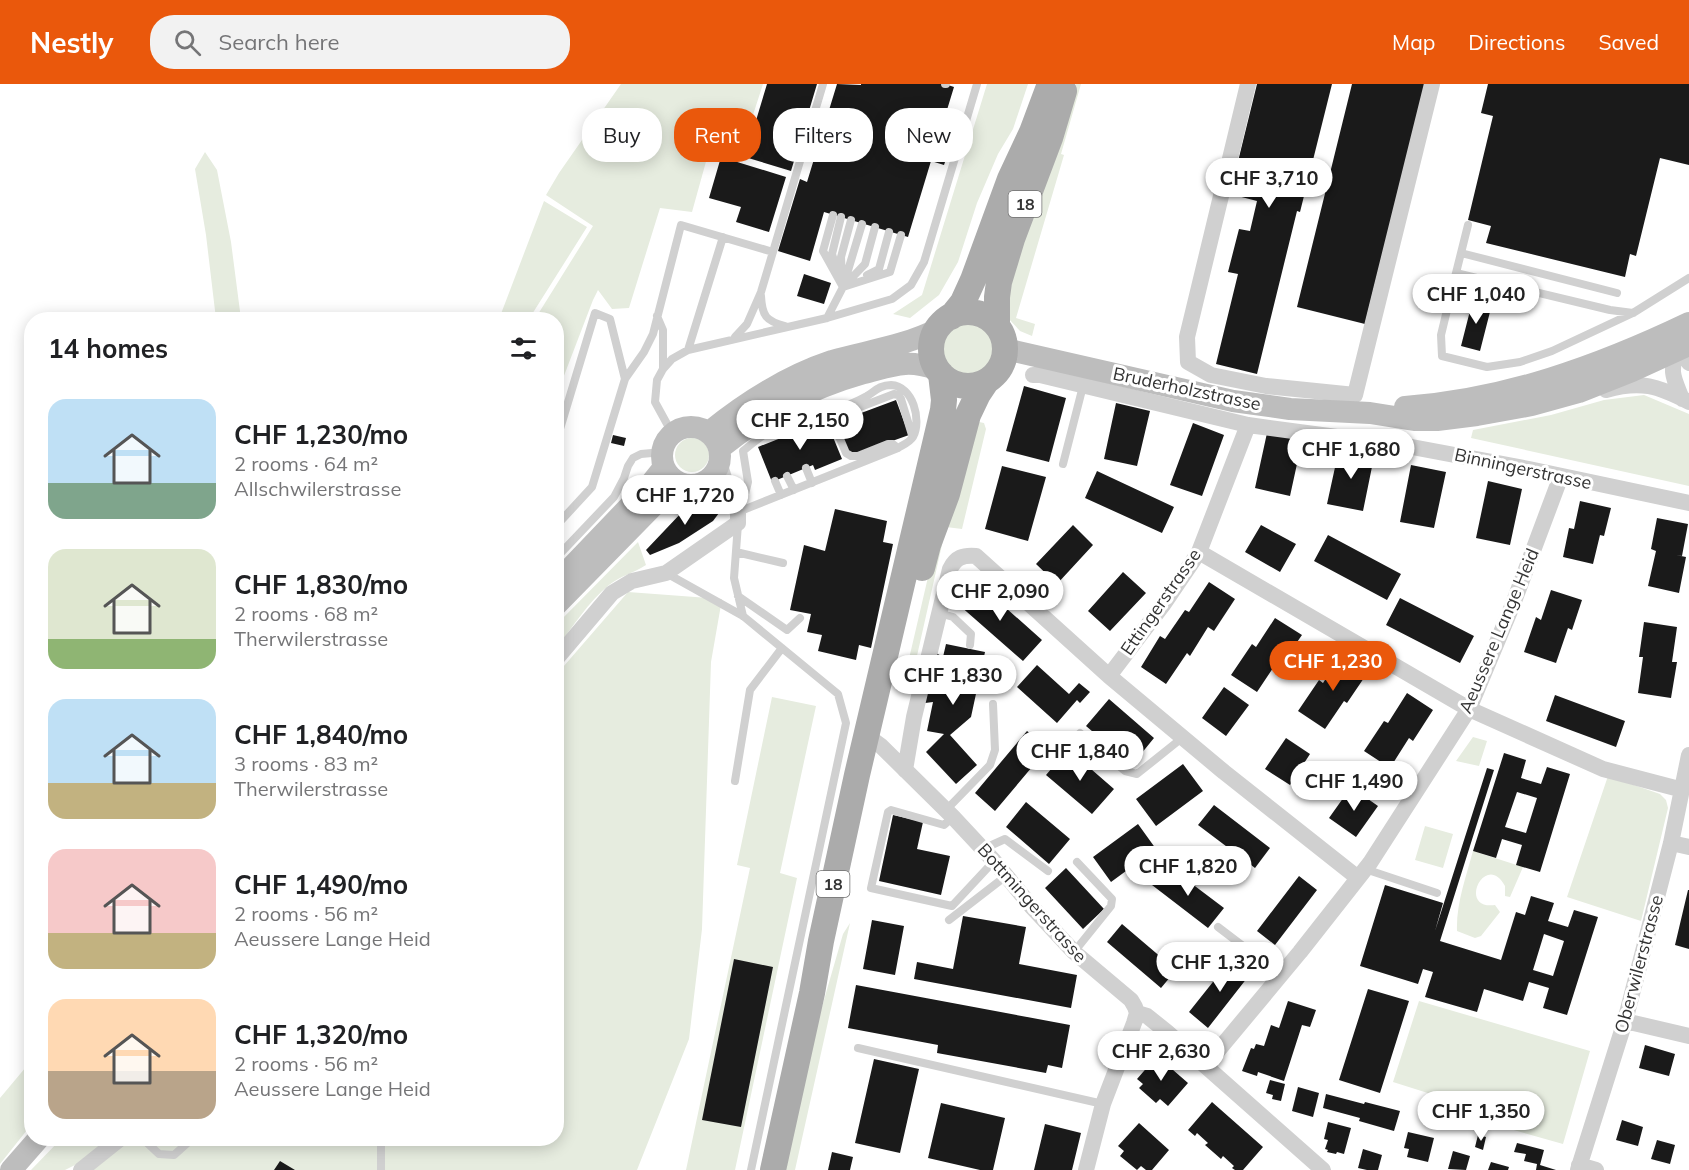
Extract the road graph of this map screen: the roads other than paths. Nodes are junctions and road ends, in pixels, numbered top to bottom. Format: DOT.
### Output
graph roads {
  1 [pos="823,84"];
  2 [pos="976,84"];
  3 [pos="1050,84"];
  4 [pos="1067,84"];
  5 [pos="1248,84"];
  6 [pos="1432,84"];
  7 [pos="837,216"];
  8 [pos="851,220"];
  9 [pos="862,224"];
  10 [pos="1468,225"];
  11 [pos="876,227"];
  12 [pos="889,232"];
  13 [pos="901,235"];
  14 [pos="723,237"];
  15 [pos="773,252"];
  16 [pos="1461,254"];
  17 [pos="1456,273"];
  18 [pos="1689,278"];
  19 [pos="843,287"];
  20 [pos="761,292"];
  21 [pos="1617,293"];
  22 [pos="1633,313"];
  23 [pos="657,316"];
  24 [pos="827,318"];
  25 [pos="944,323"];
  26 [pos="786,327"];
  27 [pos="1001,338"];
  28 [pos="732,339"];
  29 [pos="1686,341"];
  30 [pos="688,350"];
  31 [pos="663,369"];
  32 [pos="939,371"];
  33 [pos="1033,375"];
  34 [pos="625,379"];
  35 [pos="986,382"];
  36 [pos="1083,386"];
  37 [pos="1579,392"];
  38 [pos="1685,400"];
  39 [pos="1370,413"];
  40 [pos="564,416"];
  41 [pos="785,421"];
  42 [pos="1248,425"];
  43 [pos="768,431"];
  44 [pos="672,433"];
  45 [pos="790,434"];
  46 [pos="913,437"];
  47 [pos="772,441"];
  48 [pos="716,448"];
  49 [pos="898,448"];
  50 [pos="1063,464"];
  51 [pos="806,468"];
  52 [pos="673,472"];
  53 [pos="788,476"];
  54 [pos="1562,476"];
  55 [pos="774,481"];
  56 [pos="812,483"];
  57 [pos="794,490"];
  58 [pos="781,495"];
  59 [pos="1689,503"];
  60 [pos="736,513"];
  61 [pos="564,517"];
  62 [pos="564,550"];
  63 [pos="736,552"];
  64 [pos="1199,552"];
  65 [pos="783,563"];
  66 [pos="666,573"];
  67 [pos="564,575"];
  68 [pos="738,596"];
  69 [pos="564,597"];
  70 [pos="939,613"];
  71 [pos="742,616"];
  72 [pos="800,618"];
  73 [pos="970,645"];
  74 [pos="782,648"];
  75 [pos="564,650"];
  76 [pos="1108,676"];
  77 [pos="993,704"];
  78 [pos="1469,708"];
  79 [pos="1080,733"];
  80 [pos="1182,738"];
  81 [pos="874,740"];
  82 [pos="1689,755"];
  83 [pos="905,770"];
  84 [pos="735,782"];
  85 [pos="1683,790"];
  86 [pos="950,813"];
  87 [pos="1671,843"];
  88 [pos="1689,848"];
  89 [pos="988,855"];
  90 [pos="1077,862"];
  91 [pos="1048,872"];
  92 [pos="1361,874"];
  93 [pos="1006,876"];
  94 [pos="1437,893"];
  95 [pos="949,920"];
  96 [pos="1218,927"];
  97 [pos="1074,952"];
  98 [pos="1281,975"];
  99 [pos="1137,1013"];
  100 [pos="1626,1021"];
  101 [pos="1689,1036"];
  102 [pos="858,1048"];
  103 [pos="1206,1065"];
  104 [pos="1103,1104"];
  105 [pos="32,1146"];
  106 [pos="111,1146"];
  107 [pos="150,1146"];
  108 [pos="184,1146"];
  109 [pos="381,1146"];
  110 [pos="1578,1168"];
  111 [pos="11,1170"];
  112 [pos="82,1170"];
  113 [pos="381,1170"];
  114 [pos="752,1170"];
  115 [pos="773,1170"];
  116 [pos="1086,1170"];
  117 [pos="1323,1170"];
  118 [pos="1596,1170"];
  1 -- 15 [label="lane"];
  2 -- 24 [label="lane"];
  3 -- 25 [label="main road, 18"];
  4 -- 27 [label="main road, 18"];
  5 -- 6 [label="street"];
  7 -- 19 [label="lane"];
  8 -- 19 [label="lane"];
  9 -- 19 [label="lane"];
  10 -- 16 [label="lane"];
  11 -- 19 [label="lane"];
  12 -- 19 [label="lane"];
  13 -- 19 [label="lane"];
  14 -- 15 [label="lane"];
  14 -- 23 [label="lane"];
  14 -- 30 [label="lane"];
  15 -- 20 [label="lane"];
  16 -- 17 [label="lane"];
  16 -- 21 [label="lane"];
  17 -- 22 [label="lane"];
  17 -- 22 [label="lane"];
  18 -- 22 [label="lane"];
  19 -- 24 [label="lane"];
  20 -- 26 [label="lane"];
  20 -- 28 [label="lane"];
  23 -- 31 [label="lane"];
  23 -- 34 [label="lane"];
  24 -- 26 [label="lane"];
  25 -- 27 [label="main road"];
  25 -- 32 [label="main road"];
  25 -- 48 [label="main road"];
  26 -- 28 [label="lane"];
  27 -- 35 [label="main road"];
  27 -- 39 [label="main road, Bruderholzstrasse"];
  28 -- 30 [label="lane"];
  29 -- 37 [label="main road, Bruderholzstrasse"];
  29 -- 38 [label="street"];
  29 -- 39 [label="main road, Bruderholzstrasse"];
  30 -- 31 [label="lane"];
  31 -- 44 [label="lane"];
  32 -- 35 [label="main road"];
  32 -- 48 [label="main road"];
  32 -- 81 [label="main road, 18"];
  33 -- 36 [label="street, Binningerstrasse"];
  34 -- 40 [label="lane"];
  34 -- 61 [label="lane"];
  35 -- 81 [label="main road, 18"];
  36 -- 42 [label="street, Binningerstrasse"];
  36 -- 50 [label="lane"];
  37 -- 38 [label="street"];
  37 -- 39 [label="main road, Bruderholzstrasse"];
  41 -- 43 [label="lane"];
  41 -- 45 [label="lane"];
  41 -- 46 [label="lane"];
  42 -- 54 [label="street, Binningerstrasse"];
  42 -- 64 [label="street, Ettingerstrasse"];
  43 -- 47 [label="lane"];
  43 -- 60 [label="lane"];
  44 -- 48 [label="main road"];
  44 -- 52 [label="main road"];
  46 -- 49 [label="lane"];
  46 -- 49 [label="lane"];
  48 -- 52 [label="main road"];
  48 -- 60 [label="street"];
  49 -- 56 [label="lane"];
  51 -- 56 [label="lane"];
  52 -- 60 [label="street"];
  52 -- 62 [label="lane"];
  52 -- 67 [label="main road"];
  52 -- 69 [label="main road"];
  53 -- 57 [label="lane"];
  54 -- 59 [label="street, Binningerstrasse"];
  54 -- 78 [label="street, Aeussere Lange Heid"];
  55 -- 58 [label="lane"];
  56 -- 57 [label="lane"];
  57 -- 58 [label="lane"];
  58 -- 60 [label="lane"];
  60 -- 63 [label="lane"];
  60 -- 66 [label="street"];
  63 -- 65 [label="lane"];
  63 -- 68 [label="lane"];
  64 -- 76 [label="street, Ettingerstrasse"];
  64 -- 78 [label="street"];
  66 -- 71 [label="lane"];
  66 -- 75 [label="street"];
  68 -- 71 [label="lane"];
  68 -- 72 [label="lane"];
  70 -- 73 [label="lane"];
  70 -- 76 [label="street"];
  70 -- 83 [label="street"];
  71 -- 74 [label="lane"];
  74 -- 84 [label="lane"];
  74 -- 114 [label="lane"];
  76 -- 80 [label="street"];
  77 -- 86 [label="lane"];
  78 -- 85 [label="street"];
  78 -- 92 [label="street, Aeussere Lange Heid"];
  79 -- 80 [label="lane"];
  80 -- 92 [label="street"];
  81 -- 83 [label="street, Bottmingerstrasse"];
  81 -- 115 [label="main road, 18"];
  82 -- 85 [label="street, Oberwilerstrasse"];
  83 -- 86 [label="street, Bottmingerstrasse"];
  85 -- 87 [label="street, Oberwilerstrasse"];
  86 -- 89 [label="street, Bottmingerstrasse"];
  86 -- 89 [label="lane"];
  87 -- 88 [label="street"];
  87 -- 100 [label="street, Oberwilerstrasse"];
  89 -- 91 [label="lane"];
  89 -- 93 [label="street, Bottmingerstrasse"];
  90 -- 97 [label="lane"];
  92 -- 94 [label="lane"];
  92 -- 98 [label="street, Aeussere Lange Heid"];
  93 -- 95 [label="lane"];
  93 -- 97 [label="street, Bottmingerstrasse"];
  96 -- 98 [label="lane"];
  97 -- 99 [label="street, Bottmingerstrasse"];
  98 -- 103 [label="street, Aeussere Lange Heid"];
  99 -- 103 [label="street, Bottmingerstrasse"];
  99 -- 104 [label="street"];
  100 -- 101 [label="street"];
  100 -- 110 [label="street, Oberwilerstrasse"];
  102 -- 104 [label="lane"];
  103 -- 117 [label="street, Bottmingerstrasse"];
  104 -- 116 [label="street"];
  105 -- 111 [label="main road"];
  106 -- 112 [label="street"];
  107 -- 108 [label="lane"];
  109 -- 113 [label="lane"];
  110 -- 118 [label="street"];
}
